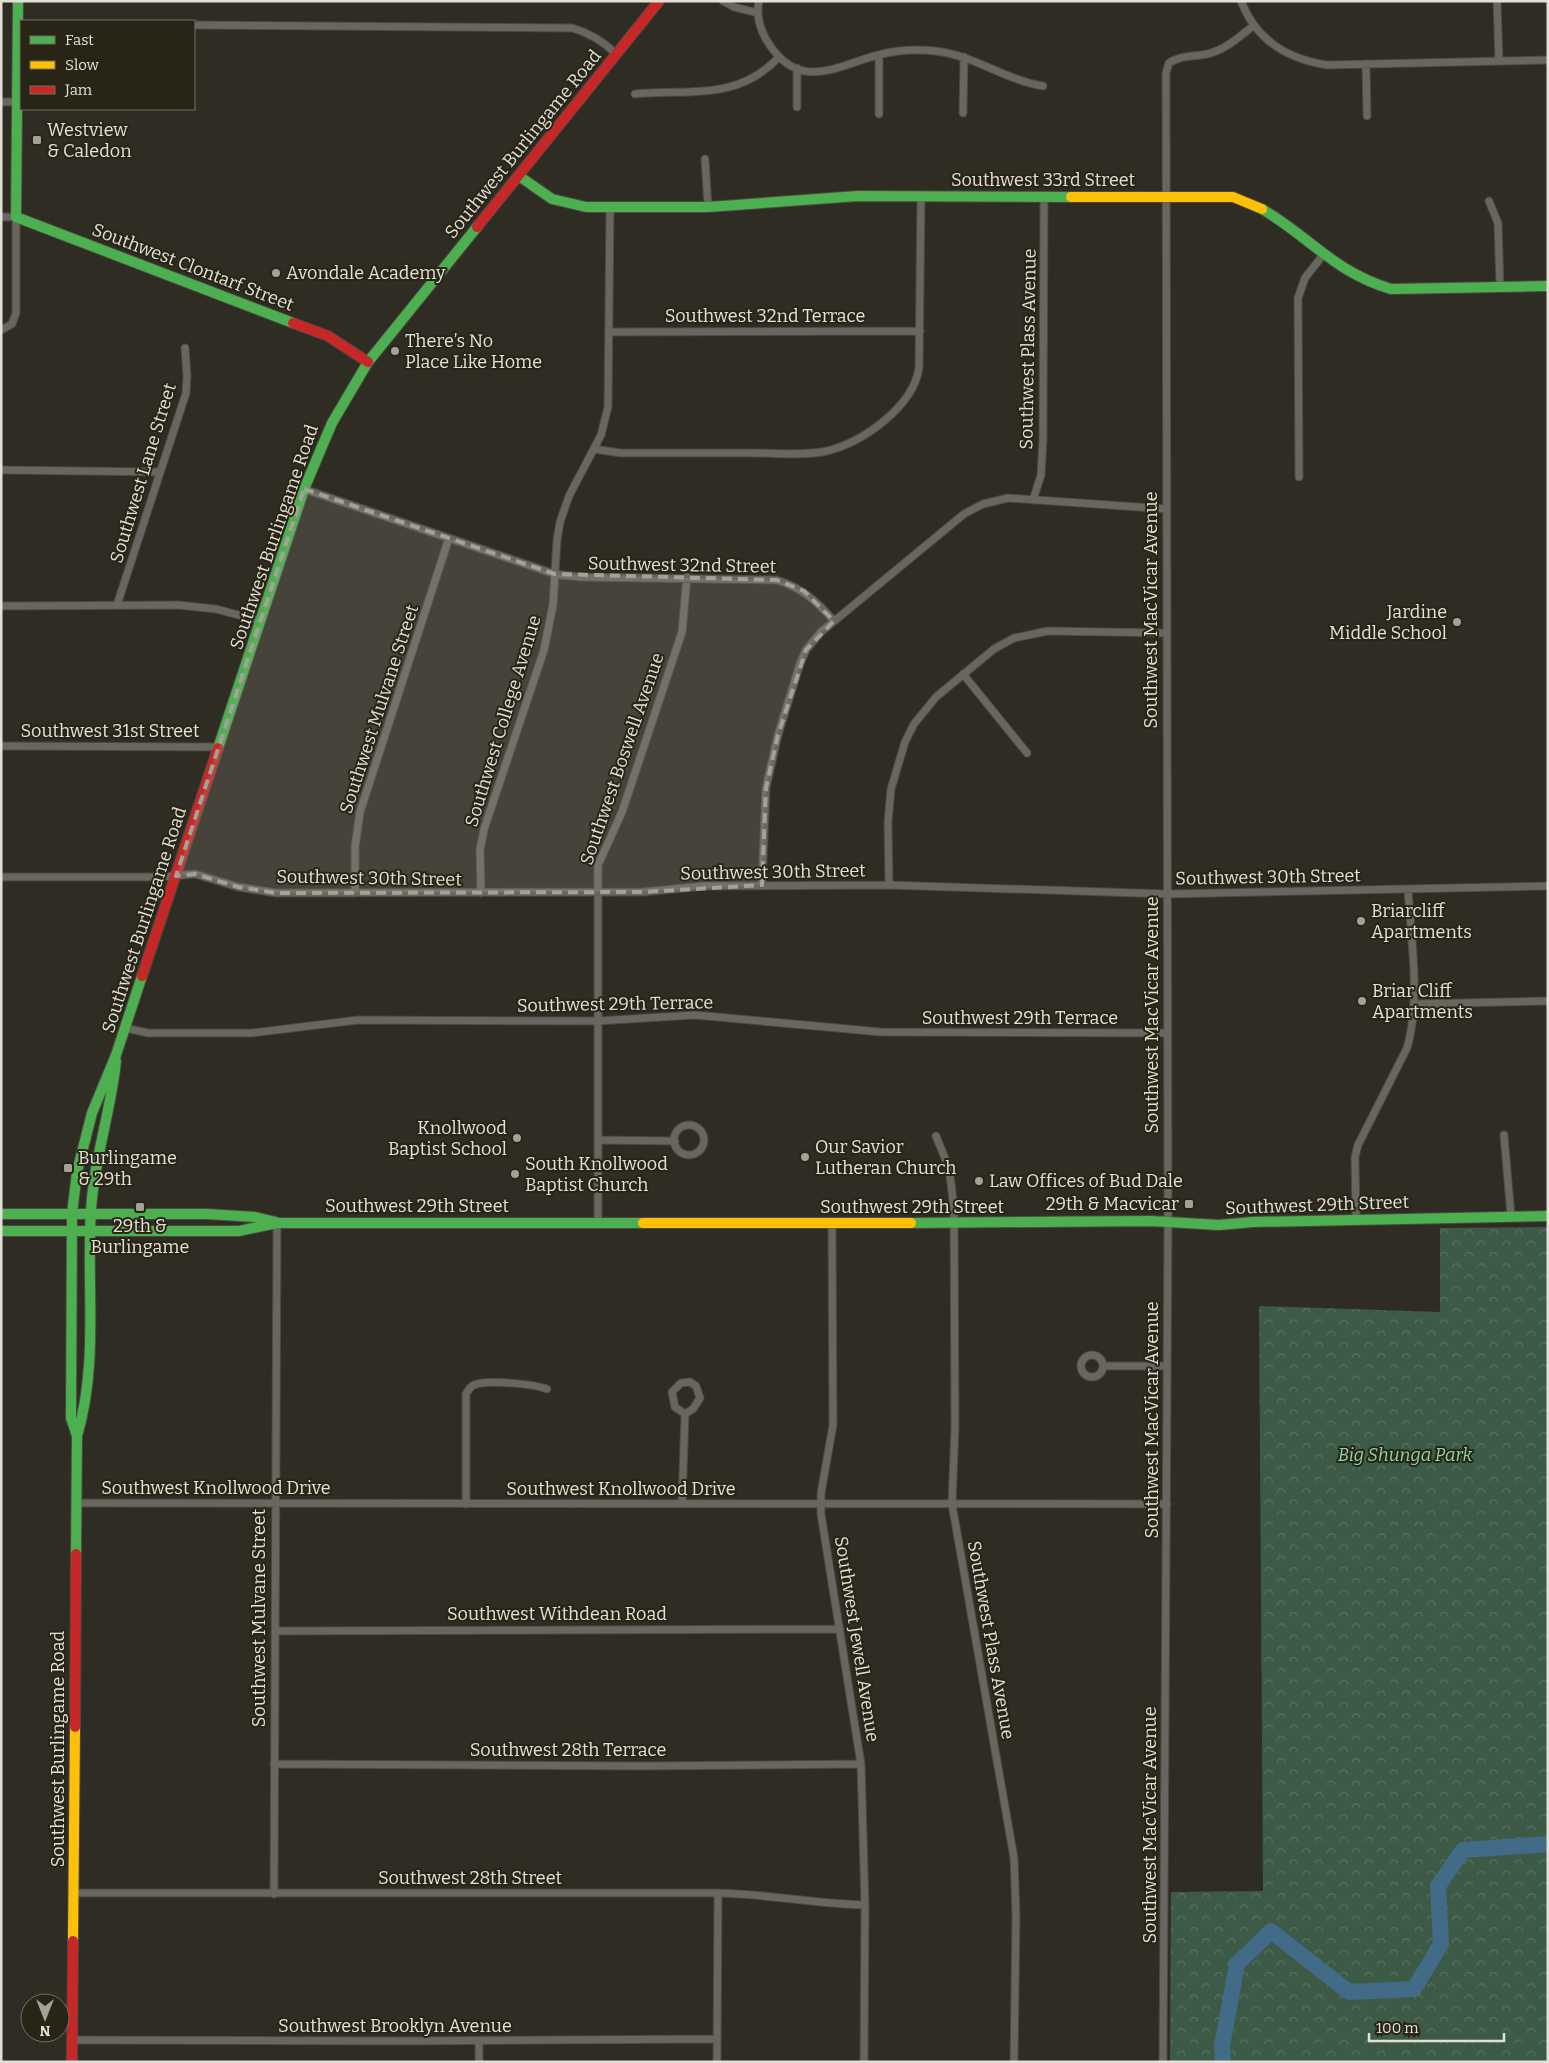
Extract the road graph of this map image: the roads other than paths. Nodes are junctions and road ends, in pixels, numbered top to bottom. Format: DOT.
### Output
graph roads {
  1 [pos="18,1"];
  2 [pos="659,1"];
  3 [pos="723,1"];
  4 [pos="759,1"];
  5 [pos="1241,1"];
  6 [pos="1497,1"];
  7 [pos="758,13"];
  8 [pos="19,23"];
  9 [pos="195,25"];
  10 [pos="1253,26"];
  11 [pos="616,54"];
  12 [pos="879,54"];
  13 [pos="779,57"];
  14 [pos="964,57"];
  15 [pos="1548,60"];
  16 [pos="1499,61"];
  17 [pos="1366,64"];
  18 [pos="796,68"];
  19 [pos="1043,86"];
  20 [pos="635,94"];
  21 [pos="1,102"];
  22 [pos="17,102"];
  23 [pos="796,107"];
  24 [pos="963,113"];
  25 [pos="879,114"];
  26 [pos="1367,116"];
  27 [pos="705,159"];
  28 [pos="518,176"];
  29 [pos="921,196"];
  30 [pos="1167,196"];
  31 [pos="1044,198"];
  32 [pos="1489,201"];
  33 [pos="610,208"];
  34 [pos="708,208"];
  35 [pos="1,217"];
  36 [pos="16,217"];
  37 [pos="1323,255"];
  38 [pos="1548,286"];
  39 [pos="1500,287"];
  40 [pos="1,330"];
  41 [pos="920,331"];
  42 [pos="610,332"];
  43 [pos="185,348"];
  44 [pos="368,362"];
  45 [pos="594,449"];
  46 [pos="1,470"];
  47 [pos="160,472"];
  48 [pos="1299,477"];
  49 [pos="304,489"];
  50 [pos="1033,500"];
  51 [pos="1167,509"];
  52 [pos="449,538"];
  53 [pos="555,574"];
  54 [pos="687,577"];
  55 [pos="117,605"];
  56 [pos="1,606"];
  57 [pos="261,621"];
  58 [pos="834,621"];
  59 [pos="1166,632"];
  60 [pos="963,674"];
  61 [pos="1,746"];
  62 [pos="219,747"];
  63 [pos="1027,753"];
  64 [pos="176,876"];
  65 [pos="1,877"];
  66 [pos="762,885"];
  67 [pos="889,885"];
  68 [pos="1548,886"];
  69 [pos="1408,889"];
  70 [pos="355,893"];
  71 [pos="597,893"];
  72 [pos="481,894"];
  73 [pos="1168,894"];
  74 [pos="1548,1001"];
  75 [pos="1414,1004"];
  76 [pos="597,1020"];
  77 [pos="124,1028"];
  78 [pos="1167,1033"];
  79 [pos="116,1055"];
  80 [pos="1504,1135"];
  81 [pos="936,1136"];
  82 [pos="599,1140"];
  83 [pos="675,1141"];
  84 [pos="91,1212"];
  85 [pos="1,1214"];
  86 [pos="72,1214"];
  87 [pos="1511,1216"];
  88 [pos="1548,1216"];
  89 [pos="1356,1219"];
  90 [pos="276,1222"];
  91 [pos="1168,1222"];
  92 [pos="598,1223"];
  93 [pos="832,1223"];
  94 [pos="955,1223"];
  95 [pos="1,1231"];
  96 [pos="72,1231"];
  97 [pos="90,1231"];
  98 [pos="1103,1366"];
  99 [pos="1166,1366"];
  100 [pos="547,1389"];
  101 [pos="685,1414"];
  102 [pos="77,1436"];
  103 [pos="76,1503"];
  104 [pos="274,1503"];
  105 [pos="466,1504"];
  106 [pos="682,1504"];
  107 [pos="821,1504"];
  108 [pos="952,1504"];
  109 [pos="1167,1504"];
  110 [pos="840,1629"];
  111 [pos="274,1630"];
  112 [pos="274,1764"];
  113 [pos="862,1764"];
  114 [pos="73,1893"];
  115 [pos="718,1893"];
  116 [pos="274,1894"];
  117 [pos="865,1905"];
  118 [pos="717,2039"];
  119 [pos="72,2040"];
  120 [pos="479,2041"];
  121 [pos="72,2062"];
  122 [pos="479,2062"];
  123 [pos="717,2062"];
  124 [pos="864,2062"];
  125 [pos="1014,2062"];
  126 [pos="1164,2062"];
  1 -- 8 [label="main road"];
  2 -- 11 [label="main road, Southwest Burlingame Road"];
  3 -- 7 [label="street"];
  4 -- 7 [label="street"];
  5 -- 10 [label="street"];
  6 -- 16 [label="street"];
  7 -- 13 [label="street"];
  8 -- 22 [label="main road"];
  9 -- 11 [label="street"];
  10 -- 17 [label="street"];
  10 -- 30 [label="street, Southwest MacVicar Avenue"];
  11 -- 28 [label="main road, Southwest Burlingame Road"];
  12 -- 14 [label="street"];
  12 -- 18 [label="street"];
  12 -- 25 [label="street"];
  13 -- 18 [label="street"];
  13 -- 20 [label="street"];
  14 -- 19 [label="street"];
  14 -- 24 [label="street"];
  15 -- 16 [label="street"];
  16 -- 17 [label="street"];
  17 -- 26 [label="street"];
  18 -- 23 [label="street"];
  21 -- 22 [label="street"];
  22 -- 36 [label="main road"];
  27 -- 34 [label="street"];
  28 -- 33 [label="main road, Southwest 33rd Street"];
  28 -- 44 [label="main road, Southwest Burlingame Road"];
  29 -- 31 [label="main road, Southwest 33rd Street"];
  29 -- 34 [label="main road, Southwest 33rd Street"];
  29 -- 41 [label="street"];
  30 -- 31 [label="main road, Southwest 33rd Street"];
  30 -- 37 [label="main road, Southwest 33rd Street"];
  30 -- 51 [label="street, Southwest MacVicar Avenue"];
  31 -- 50 [label="street, Southwest Plass Avenue"];
  32 -- 39 [label="street"];
  33 -- 34 [label="main road, Southwest 33rd Street"];
  33 -- 42 [label="street, Southwest College Avenue"];
  35 -- 36 [label="street, Southwest Clontarf Street"];
  36 -- 40 [label="street"];
  36 -- 44 [label="main road, Southwest Clontarf Street"];
  37 -- 39 [label="main road, Southwest 33rd Street"];
  37 -- 48 [label="street"];
  38 -- 39 [label="main road, Southwest 33rd Street"];
  41 -- 42 [label="street, Southwest 32nd Terrace"];
  41 -- 45 [label="street"];
  42 -- 45 [label="street, Southwest College Avenue"];
  43 -- 47 [label="street, Southwest Lane Street"];
  44 -- 49 [label="main road, Southwest Burlingame Road"];
  45 -- 53 [label="street, Southwest College Avenue"];
  46 -- 47 [label="street"];
  47 -- 55 [label="street, Southwest Lane Street"];
  49 -- 52 [label="street, Southwest 32nd Street"];
  49 -- 57 [label="main road, Southwest Burlingame Road"];
  50 -- 51 [label="street"];
  50 -- 58 [label="street"];
  51 -- 59 [label="street, Southwest MacVicar Avenue"];
  52 -- 53 [label="street, Southwest 32nd Street"];
  52 -- 70 [label="street, Southwest Mulvane Street"];
  53 -- 54 [label="street, Southwest 32nd Street"];
  53 -- 72 [label="street, Southwest College Avenue"];
  54 -- 58 [label="street, Southwest 32nd Street"];
  54 -- 71 [label="street, Southwest Boswell Avenue"];
  55 -- 56 [label="street"];
  55 -- 57 [label="street"];
  57 -- 62 [label="main road, Southwest Burlingame Road"];
  58 -- 66 [label="street"];
  59 -- 60 [label="street"];
  59 -- 73 [label="street, Southwest MacVicar Avenue"];
  60 -- 63 [label="street"];
  60 -- 67 [label="street"];
  61 -- 62 [label="street, Southwest 31st Street"];
  62 -- 64 [label="main road, Southwest Burlingame Road"];
  64 -- 65 [label="street, Southwest 30th Street"];
  64 -- 70 [label="street, Southwest 30th Street"];
  64 -- 77 [label="main road, Southwest Burlingame Road"];
  66 -- 67 [label="street, Southwest 30th Street"];
  66 -- 71 [label="street, Southwest 30th Street"];
  67 -- 73 [label="street, Southwest 30th Street"];
  68 -- 69 [label="street, Southwest 30th Street"];
  69 -- 73 [label="street, Southwest 30th Street"];
  69 -- 75 [label="street"];
  70 -- 72 [label="street, Southwest 30th Street"];
  71 -- 72 [label="street, Southwest 30th Street"];
  71 -- 76 [label="street, Southwest Boswell Avenue"];
  73 -- 78 [label="street, Southwest MacVicar Avenue"];
  74 -- 75 [label="street"];
  75 -- 89 [label="street"];
  76 -- 77 [label="street, Southwest 29th Terrace"];
  76 -- 78 [label="street, Southwest 29th Terrace"];
  76 -- 82 [label="street, Southwest Boswell Avenue"];
  77 -- 79 [label="main road, Southwest Burlingame Road"];
  78 -- 91 [label="street, Southwest MacVicar Avenue"];
  79 -- 84 [label="main road, Southwest Burlingame Road"];
  79 -- 86 [label="main road, Southwest Burlingame Road"];
  80 -- 87 [label="street"];
  81 -- 94 [label="street, Southwest Plass Avenue"];
  82 -- 83 [label="street"];
  82 -- 92 [label="street, Southwest Boswell Avenue"];
  83 -- 83 [label="street"];
  84 -- 86 [label="main road, Southwest 29th Street"];
  84 -- 90 [label="main road, Southwest 29th Street"];
  84 -- 97 [label="main road, Southwest Burlingame Road"];
  85 -- 86 [label="main road, Southwest 29th Street"];
  86 -- 96 [label="main road, Southwest Burlingame Road"];
  87 -- 88 [label="main road, Southwest 29th Street"];
  87 -- 89 [label="main road, Southwest 29th Street"];
  89 -- 91 [label="main road, Southwest 29th Street"];
  90 -- 92 [label="main road, Southwest 29th Street"];
  90 -- 97 [label="main road, Southwest 29th Street"];
  90 -- 104 [label="street, Southwest Mulvane Street"];
  91 -- 94 [label="main road, Southwest 29th Street"];
  91 -- 99 [label="street, Southwest MacVicar Avenue"];
  92 -- 93 [label="main road, Southwest 29th Street"];
  93 -- 94 [label="main road, Southwest 29th Street"];
  93 -- 107 [label="street, Southwest Jewell Avenue"];
  94 -- 108 [label="street, Southwest Plass Avenue"];
  95 -- 96 [label="main road, Southwest 29th Street"];
  96 -- 97 [label="main road, Southwest 29th Street"];
  96 -- 102 [label="main road, Southwest Burlingame Road"];
  97 -- 102 [label="main road, Southwest Burlingame Road"];
  98 -- 99 [label="street"];
  99 -- 109 [label="street, Southwest MacVicar Avenue"];
  100 -- 105 [label="street"];
  101 -- 101 [label="street"];
  101 -- 106 [label="street"];
  102 -- 103 [label="main road, Southwest Burlingame Road"];
  103 -- 104 [label="street, Southwest Knollwood Drive"];
  103 -- 114 [label="main road, Southwest Burlingame Road"];
  104 -- 105 [label="street, Southwest Knollwood Drive"];
  104 -- 111 [label="street, Southwest Mulvane Street"];
  105 -- 106 [label="street, Southwest Knollwood Drive"];
  106 -- 107 [label="street, Southwest Knollwood Drive"];
  107 -- 108 [label="street, Southwest Knollwood Drive"];
  107 -- 110 [label="street, Southwest Jewell Avenue"];
  108 -- 109 [label="street, Southwest Knollwood Drive"];
  108 -- 125 [label="street, Southwest Plass Avenue"];
  109 -- 126 [label="street, Southwest MacVicar Avenue"];
  110 -- 111 [label="street, Southwest Withdean Road"];
  110 -- 113 [label="street, Southwest Jewell Avenue"];
  111 -- 112 [label="street, Southwest Mulvane Street"];
  112 -- 113 [label="street, Southwest 28th Terrace"];
  112 -- 116 [label="street, Southwest Mulvane Street"];
  113 -- 117 [label="street, Southwest Jewell Avenue"];
  114 -- 116 [label="street, Southwest 28th Street"];
  114 -- 119 [label="main road, Southwest Burlingame Road"];
  115 -- 116 [label="street, Southwest 28th Street"];
  115 -- 117 [label="street, Southwest 28th Street"];
  115 -- 118 [label="street"];
  117 -- 124 [label="street, Southwest Jewell Avenue"];
  118 -- 120 [label="street, Southwest Brooklyn Avenue"];
  118 -- 123 [label="street"];
  119 -- 120 [label="street, Southwest Brooklyn Avenue"];
  119 -- 121 [label="main road, Southwest Burlingame Road"];
  120 -- 122 [label="street"];
}
